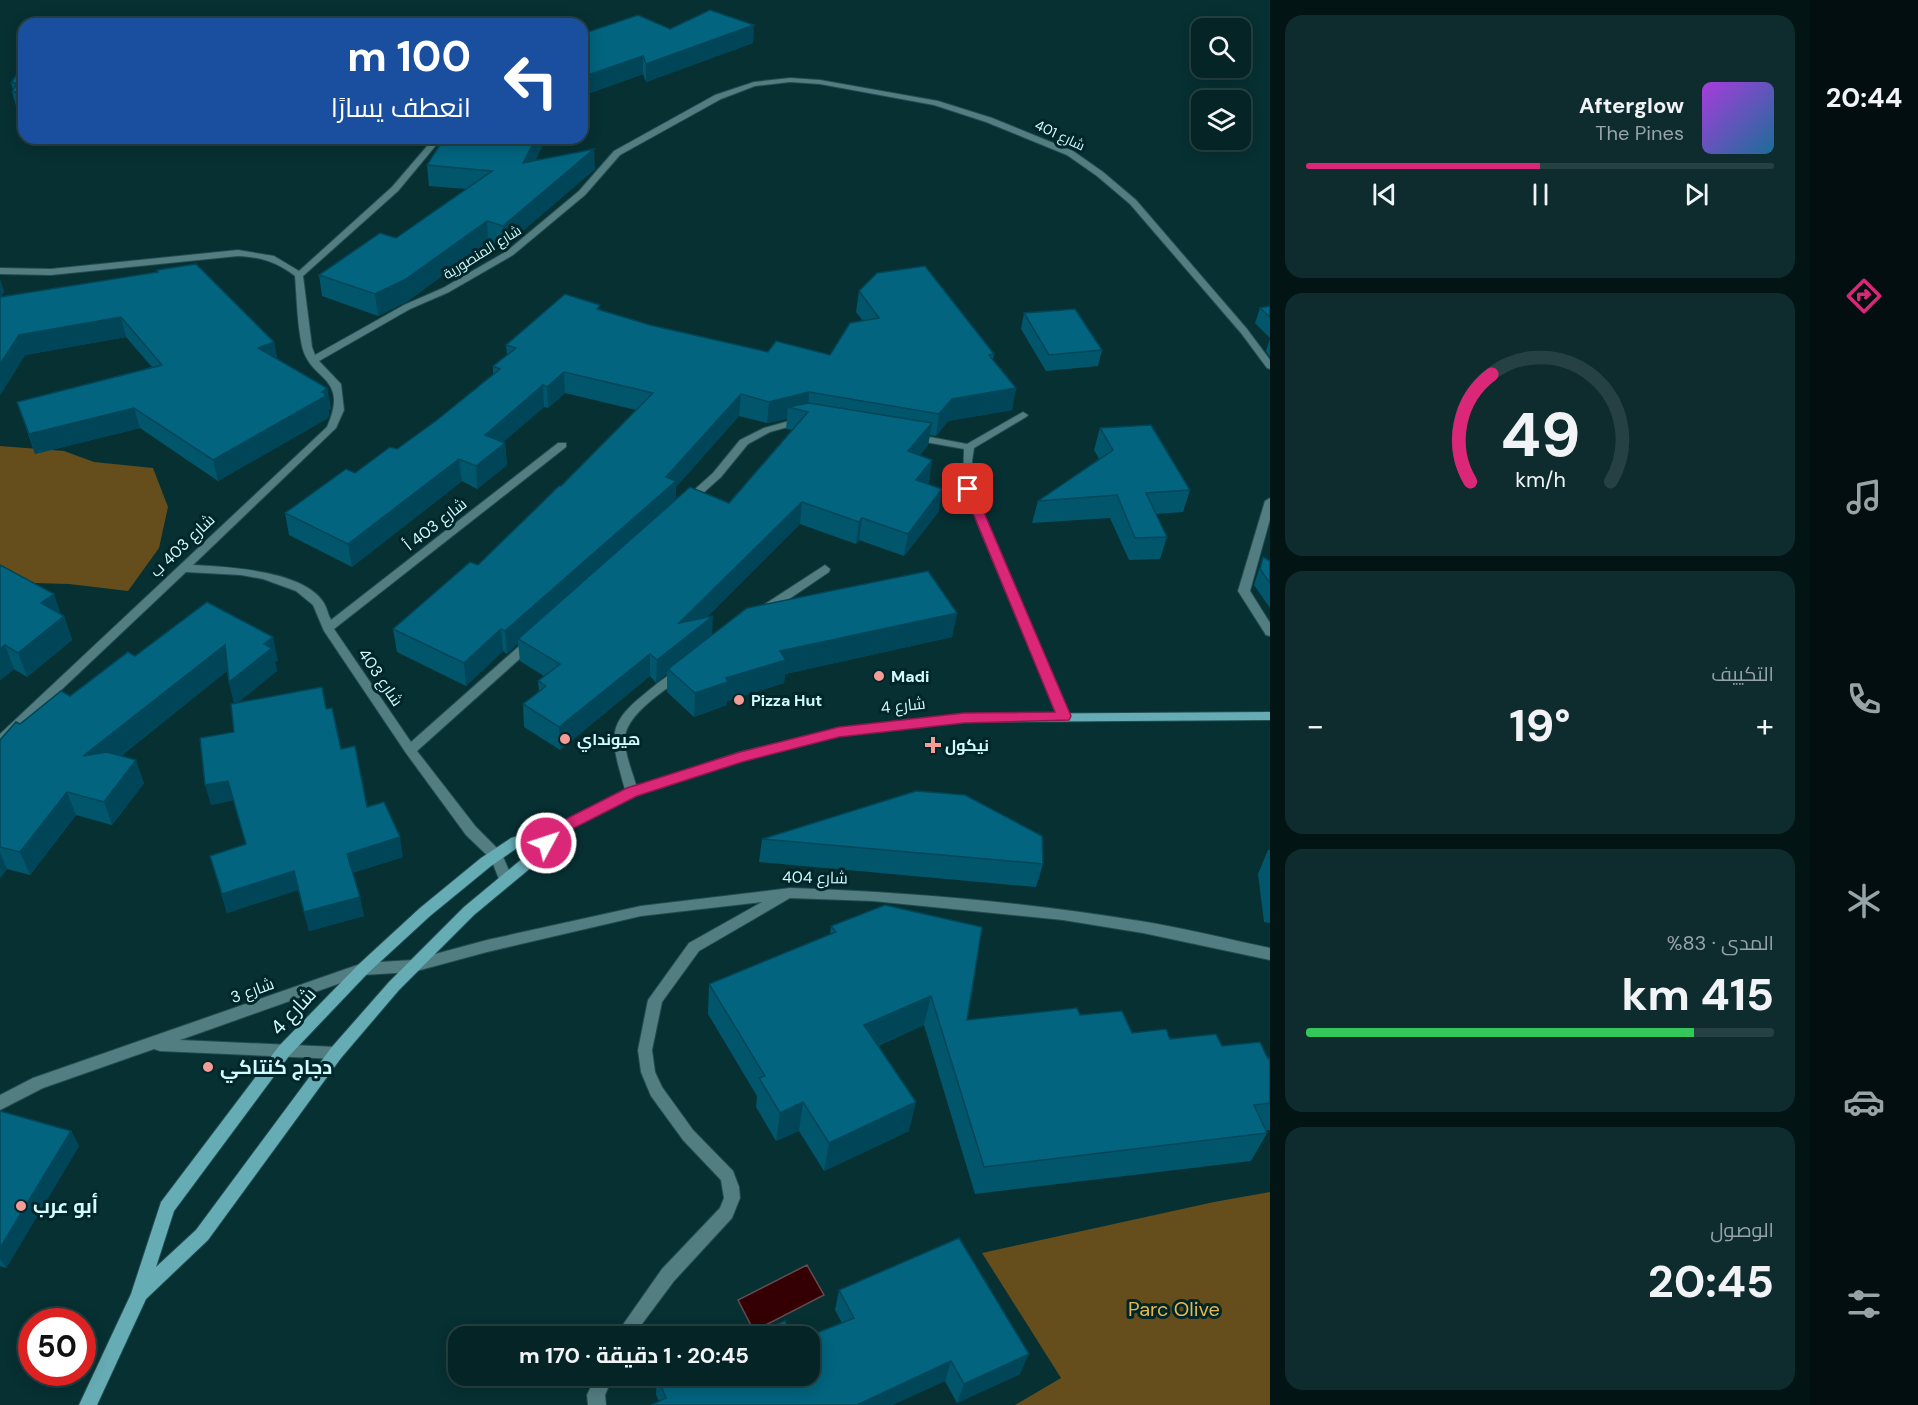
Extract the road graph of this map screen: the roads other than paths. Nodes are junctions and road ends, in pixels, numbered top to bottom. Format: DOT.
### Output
graph roads {
  1 [pos="754,84"];
  2 [pos="433,144"];
  3 [pos="0,271"];
  4 [pos="299,275"];
  5 [pos="313,360"];
  6 [pos="1270,366"];
  7 [pos="1023,415"];
  8 [pos="816,420"];
  9 [pos="899,435"];
  10 [pos="562,445"];
  11 [pos="969,447"];
  12 [pos="1270,501"];
  13 [pos="681,507"];
  14 [pos="183,568"];
  15 [pos="825,569"];
  16 [pos="757,615"];
  17 [pos="328,628"];
  18 [pos="541,632"];
  19 [pos="1270,632"];
  20 [pos="692,664"];
  21 [pos="1064,716"];
  22 [pos="1270,716"];
  23 [pos="0,741"];
  24 [pos="410,750"];
  25 [pos="632,792"];
  26 [pos="559,829"];
  27 [pos="496,856"];
  28 [pos="506,880"];
  29 [pos="790,893"];
  30 [pos="1270,954"];
  31 [pos="412,966"];
  32 [pos="363,969"];
  33 [pos="152,1045"];
  34 [pos="284,1051"];
  35 [pos="336,1053"];
  36 [pos="0,1103"];
  37 [pos="139,1295"];
  38 [pos="630,1326"];
  39 [pos="600,1386"];
  40 [pos="88,1405"];
  41 [pos="597,1405"];
  1 -- 5 [label="street, شارع المنصورية"];
  1 -- 6 [label="street, شارع 401"];
  2 -- 4 [label="street"];
  3 -- 4 [label="street"];
  4 -- 5 [label="street"];
  5 -- 14 [label="street, شارع 403 ب"];
  7 -- 11 [label="street"];
  8 -- 13 [label="street"];
  9 -- 11 [label="street"];
  10 -- 17 [label="street, شارع 403 أ"];
  11 -- 21 [label="street"];
  12 -- 19 [label="street"];
  14 -- 17 [label="street, شارع 403"];
  14 -- 23 [label="street, شارع 403 ب"];
  15 -- 16 [label="street"];
  17 -- 24 [label="street, شارع 403"];
  18 -- 24 [label="street"];
  20 -- 25 [label="street"];
  21 -- 22 [label="main road, شارع 4"];
  21 -- 25 [label="main road, شارع 4"];
  24 -- 27 [label="street, شارع 403"];
  25 -- 26 [label="main road, شارع 4"];
  26 -- 27 [label="main road, شارع 4"];
  26 -- 28 [label="main road, شارع 4"];
  27 -- 28 [label="street, شارع 403"];
  27 -- 32 [label="main road, شارع 4"];
  28 -- 31 [label="main road, شارع 4"];
  29 -- 30 [label="street, شارع 404"];
  29 -- 31 [label="street, شارع 404"];
  29 -- 38 [label="street"];
  31 -- 32 [label="street, شارع 404"];
  31 -- 35 [label="main road, شارع 4"];
  32 -- 33 [label="street, شارع 3"];
  32 -- 34 [label="main road, شارع 4"];
  33 -- 34 [label="street, شارع 3"];
  33 -- 36 [label="street, شارع 3"];
  34 -- 35 [label="street, شارع 3"];
  34 -- 37 [label="main road, شارع 4"];
  35 -- 37 [label="main road, شارع 4"];
  37 -- 40 [label="main road, شارع 4"];
  39 -- 41 [label="street"];
}
